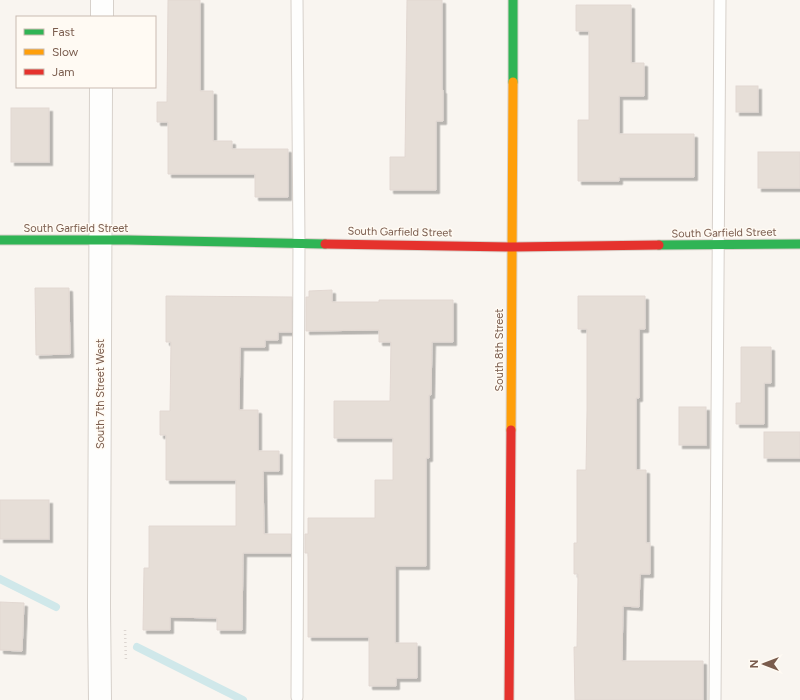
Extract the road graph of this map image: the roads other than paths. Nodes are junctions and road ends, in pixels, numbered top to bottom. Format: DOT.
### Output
graph roads {
  1 [pos="102,0"];
  2 [pos="297,0"];
  3 [pos="513,0"];
  4 [pos="720,0"];
  5 [pos="102,16"];
  6 [pos="102,88"];
  7 [pos="0,240"];
  8 [pos="101,240"];
  9 [pos="299,242"];
  10 [pos="800,244"];
  11 [pos="719,246"];
  12 [pos="512,247"];
  13 [pos="297,697"];
  14 [pos="100,700"];
  15 [pos="509,700"];
  16 [pos="715,700"];
  1 -- 5 [label="street"];
  2 -- 9 [label="lane"];
  3 -- 12 [label="street, South 8th Street"];
  4 -- 11 [label="lane"];
  6 -- 8 [label="street, South 7th Street West"];
  7 -- 8 [label="street, South Garfield Street"];
  8 -- 9 [label="street, South Garfield Street"];
  8 -- 14 [label="street, South 7th Street West"];
  9 -- 12 [label="street, South Garfield Street"];
  9 -- 13 [label="lane"];
  10 -- 11 [label="street, South Garfield Street"];
  11 -- 12 [label="street, South Garfield Street"];
  11 -- 16 [label="lane"];
  12 -- 15 [label="street, South 8th Street"];
}
